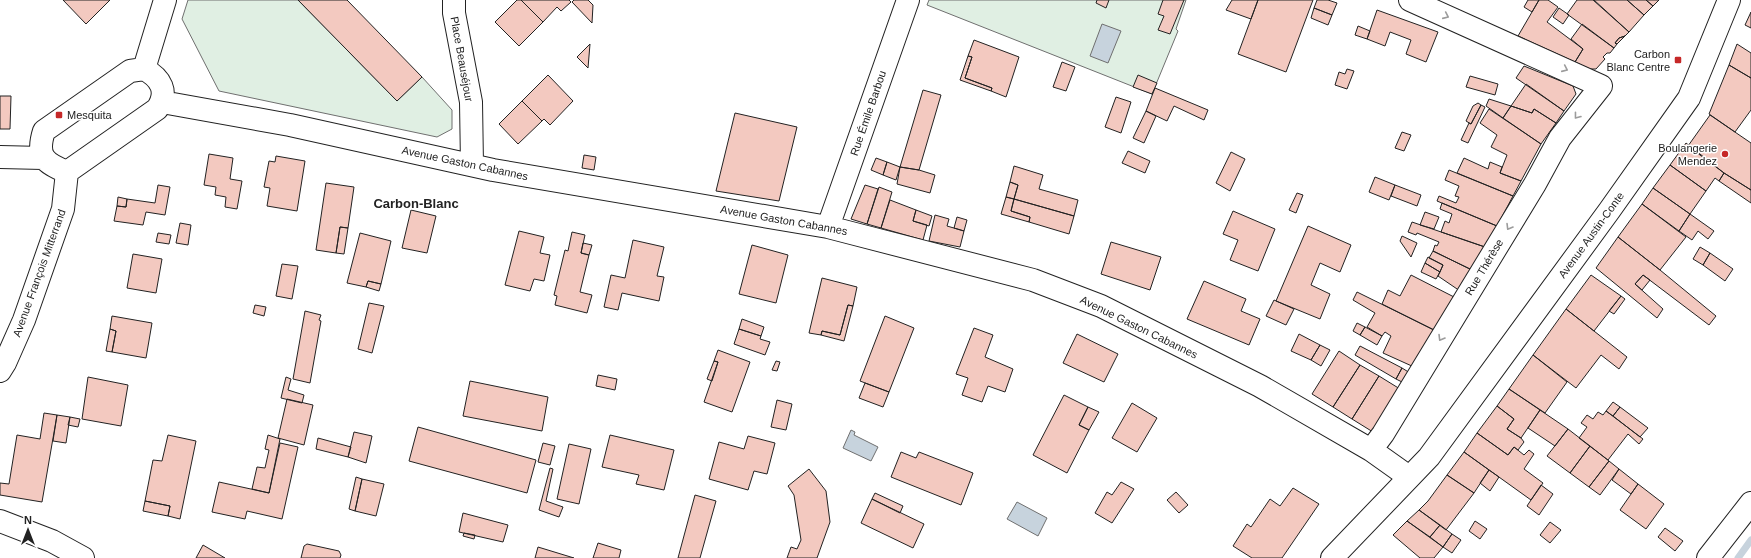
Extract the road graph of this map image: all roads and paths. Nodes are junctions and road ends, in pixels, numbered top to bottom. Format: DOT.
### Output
graph roads {
  1 [pos="165,0"];
  2 [pos="454,0"];
  3 [pos="908,0"];
  4 [pos="1410,0"];
  5 [pos="1730,0"];
  6 [pos="144,68"];
  7 [pos="162,102"];
  8 [pos="0,157"];
  9 [pos="43,158"];
  10 [pos="472,165"];
  11 [pos="67,172"];
  12 [pos="828,226"];
  13 [pos="0,371"];
  14 [pos="1371,450"];
  15 [pos="1409,477"];
  16 [pos="1751,503"];
  17 [pos="0,521"];
  18 [pos="83,558"];
  19 [pos="1332,558"];
  20 [pos="1708,558"];
  1 -- 6 [label="street"];
  2 -- 10 [label="street, Place Beauséjour"];
  3 -- 12 [label="street, Rue Émile Barbou"];
  4 -- 14 [label="street, Rue Thérèse, one-way"];
  5 -- 15 [label="street, Avenue Austin-Conte"];
  6 -- 7 [label="street"];
  6 -- 9 [label="street"];
  7 -- 10 [label="street, Avenue Gaston Cabannes"];
  7 -- 11 [label="street"];
  8 -- 9 [label="street"];
  9 -- 11 [label="street"];
  10 -- 12 [label="street, Avenue Gaston Cabannes"];
  11 -- 13 [label="street, Avenue François Mitterrand"];
  12 -- 14 [label="street, Avenue Gaston Cabannes"];
  14 -- 15 [label="street, Avenue Gaston Cabannes"];
  15 -- 19 [label="street, Avenue Austin-Conte"];
  16 -- 20 [label="street"];
  17 -- 18 [label="street"];
}
